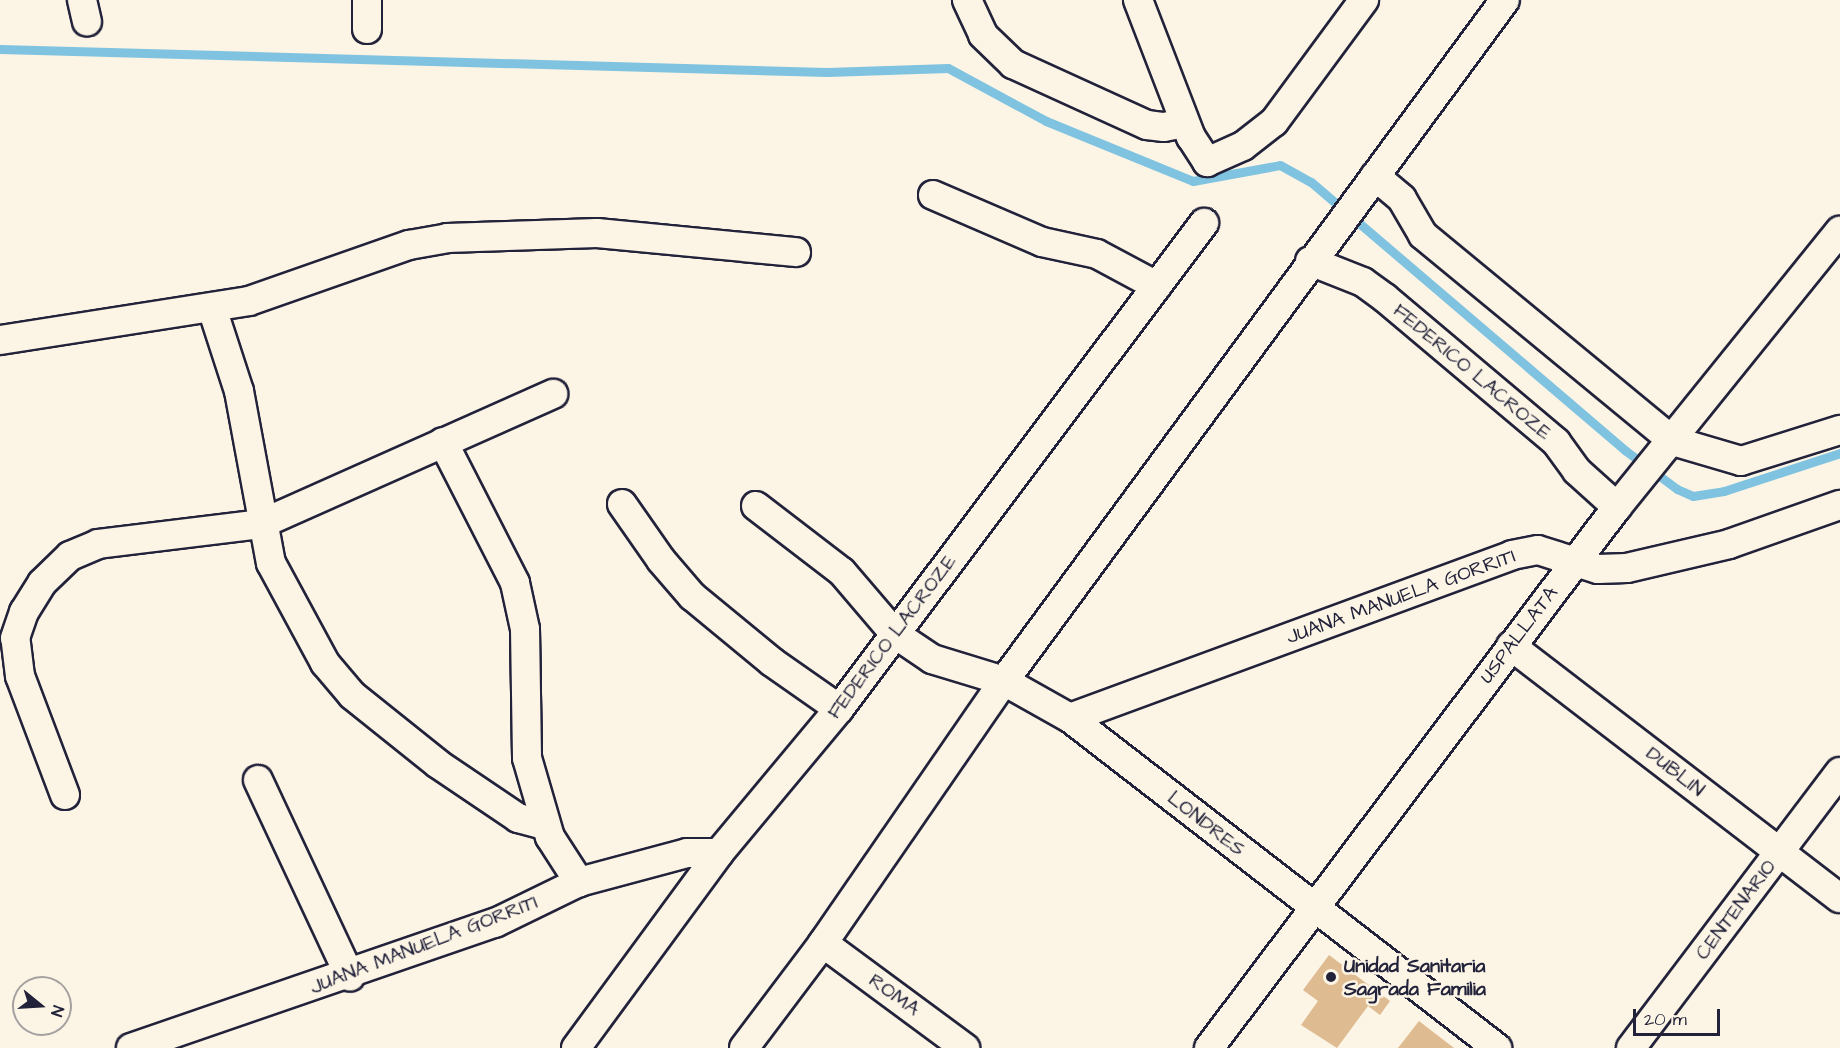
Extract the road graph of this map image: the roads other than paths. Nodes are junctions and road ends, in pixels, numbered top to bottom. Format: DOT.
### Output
graph roads {
  1 [pos="367,0"];
  2 [pos="967,0"];
  3 [pos="1138,0"];
  4 [pos="1364,0"];
  5 [pos="1505,0"];
  6 [pos="368,29"];
  7 [pos="1198,143"];
  8 [pos="1376,176"];
  9 [pos="933,195"];
  10 [pos="1204,224"];
  11 [pos="1840,231"];
  12 [pos="796,252"];
  13 [pos="1314,256"];
  14 [pos="1157,286"];
  15 [pos="212,308"];
  16 [pos="0,340"];
  17 [pos="553,394"];
  18 [pos="1840,430"];
  19 [pos="442,442"];
  20 [pos="1666,448"];
  21 [pos="622,504"];
  22 [pos="1840,505"];
  23 [pos="756,506"];
  24 [pos="1617,507"];
  25 [pos="261,524"];
  26 [pos="1576,561"];
  27 [pos="895,634"];
  28 [pos="1511,646"];
  29 [pos="1004,681"];
  30 [pos="839,709"];
  31 [pos="1070,718"];
  32 [pos="1840,772"];
  33 [pos="258,780"];
  34 [pos="65,795"];
  35 [pos="545,825"];
  36 [pos="1779,852"];
  37 [pos="719,853"];
  38 [pos="579,882"];
  39 [pos="1840,898"];
  40 [pos="1314,908"];
  41 [pos="823,943"];
  42 [pos="350,976"];
  43 [pos="130,1048"];
  44 [pos="576,1048"];
  45 [pos="744,1048"];
  46 [pos="965,1048"];
  47 [pos="1209,1048"];
  48 [pos="1497,1048"];
  49 [pos="1631,1048"];
  1 -- 6 [label="street"];
  2 -- 7 [label="street"];
  3 -- 7 [label="street"];
  4 -- 7 [label="street"];
  5 -- 8 [label="street"];
  8 -- 13 [label="street"];
  8 -- 20 [label="street"];
  9 -- 14 [label="street"];
  10 -- 14 [label="street, FEDERICO LACROZE"];
  11 -- 20 [label="street, USPALLATA"];
  12 -- 15 [label="street"];
  13 -- 24 [label="street, FEDERICO LACROZE"];
  13 -- 29 [label="street"];
  14 -- 27 [label="street, FEDERICO LACROZE"];
  15 -- 16 [label="street"];
  15 -- 25 [label="street"];
  17 -- 19 [label="street"];
  18 -- 20 [label="street"];
  19 -- 25 [label="street"];
  19 -- 35 [label="street"];
  20 -- 24 [label="street, USPALLATA"];
  21 -- 30 [label="street"];
  22 -- 26 [label="street, JUANA MANUELA GORRITI"];
  23 -- 27 [label="street, LONDRES"];
  24 -- 26 [label="street, USPALLATA"];
  25 -- 34 [label="street"];
  25 -- 35 [label="street"];
  26 -- 28 [label="street, USPALLATA"];
  26 -- 31 [label="street, JUANA MANUELA GORRITI"];
  27 -- 29 [label="street, LONDRES"];
  27 -- 30 [label="street, FEDERICO LACROZE"];
  28 -- 36 [label="street, DUBLIN"];
  28 -- 40 [label="street, USPALLATA"];
  29 -- 31 [label="street, LONDRES"];
  29 -- 41 [label="street"];
  30 -- 37 [label="street, FEDERICO LACROZE"];
  31 -- 40 [label="street, LONDRES"];
  32 -- 36 [label="street, CENTENARIO"];
  33 -- 42 [label="street"];
  35 -- 38 [label="street"];
  36 -- 39 [label="street, DUBLIN"];
  36 -- 49 [label="street, CENTENARIO"];
  37 -- 38 [label="street, JUANA MANUELA GORRITI"];
  37 -- 44 [label="street, FEDERICO LACROZE"];
  38 -- 42 [label="street, JUANA MANUELA GORRITI"];
  40 -- 47 [label="street, USPALLATA"];
  40 -- 48 [label="street, LONDRES"];
  41 -- 45 [label="street"];
  41 -- 46 [label="street, ROMA"];
  42 -- 43 [label="street, JUANA MANUELA GORRITI"];
}
